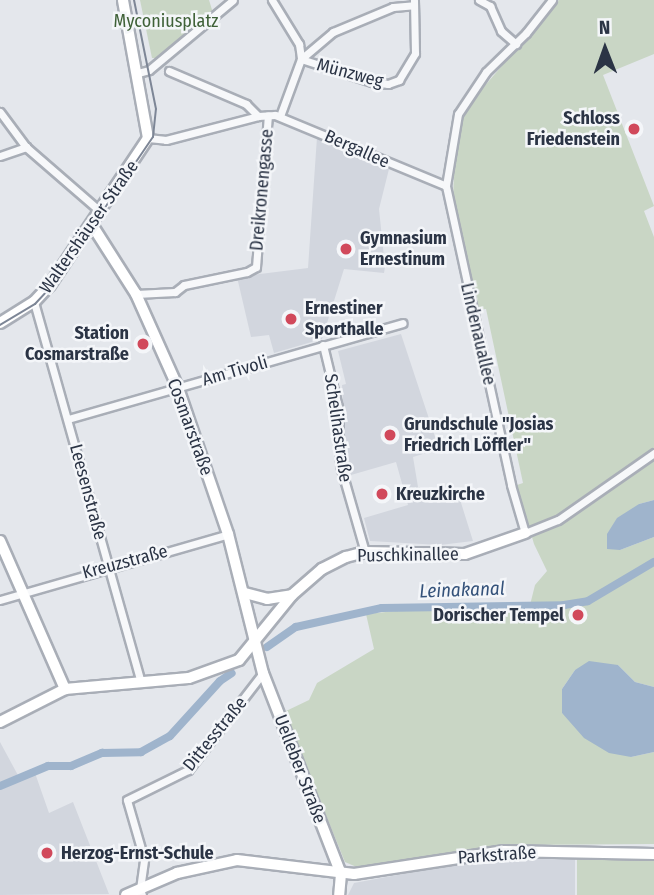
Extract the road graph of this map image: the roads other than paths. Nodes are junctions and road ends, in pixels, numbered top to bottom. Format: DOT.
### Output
graph roads {
  1 [pos="123,0"];
  2 [pos="233,0"];
  3 [pos="272,0"];
  4 [pos="480,0"];
  5 [pos="552,0"];
  6 [pos="414,3"];
  7 [pos="516,44"];
  8 [pos="301,59"];
  9 [pos="169,71"];
  10 [pos="138,73"];
  11 [pos="0,112"];
  12 [pos="268,114"];
  13 [pos="258,116"];
  14 [pos="281,116"];
  15 [pos="148,138"];
  16 [pos="26,147"];
  17 [pos="0,156"];
  18 [pos="446,186"];
  19 [pos="101,213"];
  20 [pos="92,225"];
  21 [pos="135,294"];
  22 [pos="34,302"];
  23 [pos="0,323"];
  24 [pos="402,323"];
  25 [pos="323,345"];
  26 [pos="178,388"];
  27 [pos="68,419"];
  28 [pos="654,453"];
  29 [pos="525,533"];
  30 [pos="228,534"];
  31 [pos="0,541"];
  32 [pos="365,552"];
  33 [pos="108,566"];
  34 [pos="22,591"];
  35 [pos="245,593"];
  36 [pos="292,595"];
  37 [pos="0,600"];
  38 [pos="255,643"];
  39 [pos="263,673"];
  40 [pos="141,682"];
  41 [pos="65,689"];
  42 [pos="0,722"];
  43 [pos="654,854"];
  44 [pos="341,874"];
  45 [pos="141,892"];
  46 [pos="126,895"];
  47 [pos="340,895"];
  1 -- 10 [label="street"];
  2 -- 10 [label="street"];
  3 -- 8 [label="street"];
  4 -- 7 [label="street"];
  5 -- 7 [label="street, Lindenauallee"];
  6 -- 8 [label="street"];
  6 -- 8 [label="street, Münzweg"];
  7 -- 18 [label="street, Lindenauallee"];
  8 -- 14 [label="street"];
  9 -- 13 [label="street"];
  10 -- 15 [label="street"];
  11 -- 16 [label="street"];
  12 -- 13 [label="street"];
  12 -- 14 [label="street, Bergallee"];
  12 -- 21 [label="street, Dreikronengasse"];
  13 -- 15 [label="street"];
  14 -- 18 [label="street, Bergallee"];
  15 -- 19 [label="street, Waltershäuser Straße"];
  16 -- 17 [label="street"];
  16 -- 19 [label="street"];
  18 -- 29 [label="street, Lindenauallee"];
  19 -- 20 [label="street, Waltershäuser Straße"];
  20 -- 21 [label="street, Cosmarstraße"];
  20 -- 22 [label="street, Waltershäuser Straße"];
  21 -- 26 [label="street, Cosmarstraße"];
  22 -- 23 [label="street, Waltershäuser Straße"];
  22 -- 27 [label="street, Leesenstraße"];
  24 -- 25 [label="street, Am Tivoli"];
  25 -- 26 [label="street, Am Tivoli"];
  25 -- 32 [label="street, Schelihastraße"];
  26 -- 27 [label="street, Am Tivoli"];
  26 -- 30 [label="street, Cosmarstraße"];
  27 -- 33 [label="street, Leesenstraße"];
  28 -- 29 [label="street, Puschkinallee"];
  29 -- 32 [label="street, Puschkinallee"];
  30 -- 33 [label="street, Kreuzstraße"];
  30 -- 35 [label="street, Cosmarstraße"];
  31 -- 34 [label="street"];
  32 -- 36 [label="street, Puschkinallee"];
  33 -- 34 [label="street, Kreuzstraße"];
  33 -- 40 [label="street, Leesenstraße"];
  34 -- 37 [label="street, Kreuzstraße"];
  34 -- 41 [label="street"];
  35 -- 36 [label="street"];
  35 -- 38 [label="street, Cosmarstraße"];
  36 -- 38 [label="street, Puschkinallee"];
  38 -- 39 [label="street, Uelleber Straße"];
  38 -- 40 [label="street, Puschkinallee"];
  39 -- 44 [label="street, Uelleber Straße"];
  39 -- 45 [label="street, Dittesstraße"];
  40 -- 41 [label="street, Puschkinallee"];
  41 -- 42 [label="street"];
  43 -- 44 [label="street, Parkstraße"];
  44 -- 45 [label="street, Parkstraße"];
  44 -- 47 [label="street, Uelleber Straße"];
  45 -- 46 [label="street, Parkstraße"];
}
